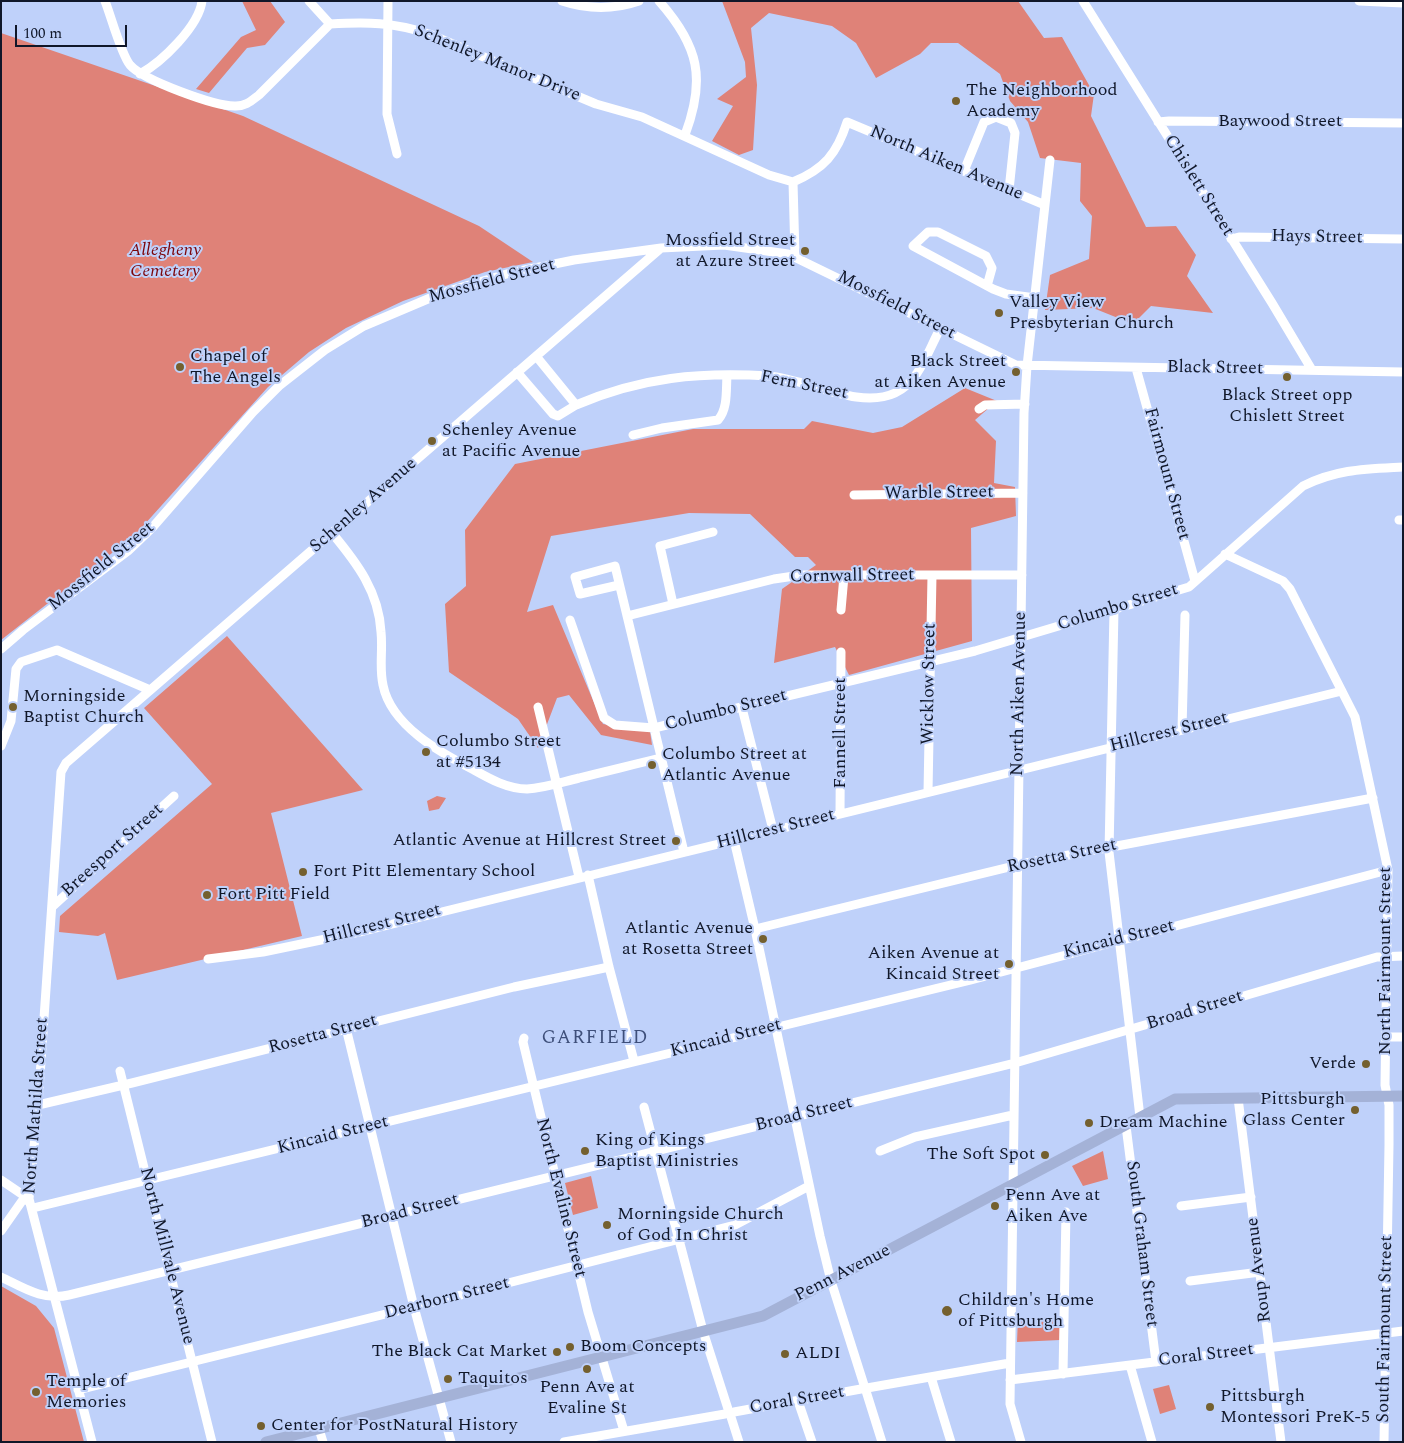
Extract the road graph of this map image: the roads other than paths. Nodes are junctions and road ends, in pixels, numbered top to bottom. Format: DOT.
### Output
graph roads {
  1 [pos="105,1"];
  2 [pos="202,1"];
  3 [pos="310,1"];
  4 [pos="388,1"];
  5 [pos="562,1"];
  6 [pos="639,1"];
  7 [pos="659,1"];
  8 [pos="1083,1"];
  9 [pos="1358,1"];
  10 [pos="1403,4"];
  11 [pos="330,24"];
  12 [pos="388,24"];
  13 [pos="140,74"];
  14 [pos="1158,122"];
  15 [pos="1403,123"];
  16 [pos="685,135"];
  17 [pos="397,154"];
  18 [pos="1050,160"];
  19 [pos="964,171"];
  20 [pos="793,182"];
  21 [pos="1009,190"];
  22 [pos="1045,205"];
  23 [pos="1231,239"];
  24 [pos="1403,239"];
  25 [pos="661,248"];
  26 [pos="795,256"];
  27 [pos="986,286"];
  28 [pos="1035,298"];
  29 [pos="940,329"];
  30 [pos="536,356"];
  31 [pos="1026,366"];
  32 [pos="1136,368"];
  33 [pos="1312,370"];
  34 [pos="517,372"];
  35 [pos="1403,372"];
  36 [pos="727,376"];
  37 [pos="1025,404"];
  38 [pos="576,405"];
  39 [pos="979,409"];
  40 [pos="633,435"];
  41 [pos="1403,467"];
  42 [pos="1023,492"];
  43 [pos="854,495"];
  44 [pos="713,532"];
  45 [pos="332,533"];
  46 [pos="1225,554"];
  47 [pos="932,575"];
  48 [pos="1022,575"];
  49 [pos="844,576"];
  50 [pos="1195,581"];
  51 [pos="619,585"];
  52 [pos="673,604"];
  53 [pos="842,610"];
  54 [pos="1114,610"];
  55 [pos="1185,615"];
  56 [pos="628,616"];
  57 [pos="570,620"];
  58 [pos="1021,638"];
  59 [pos="1,649"];
  60 [pos="841,652"];
  61 [pos="930,660"];
  62 [pos="841,682"];
  63 [pos="150,690"];
  64 [pos="1342,691"];
  65 [pos="538,707"];
  66 [pos="742,708"];
  67 [pos="654,728"];
  68 [pos="1182,729"];
  69 [pos="1,746"];
  70 [pos="1112,747"];
  71 [pos="660,758"];
  72 [pos="66,763"];
  73 [pos="1019,770"];
  74 [pos="557,783"];
  75 [pos="928,792"];
  76 [pos="174,796"];
  77 [pos="1373,798"];
  78 [pos="840,814"];
  79 [pos="773,830"];
  80 [pos="734,840"];
  81 [pos="1110,846"];
  82 [pos="684,852"];
  83 [pos="1018,865"];
  84 [pos="1388,870"];
  85 [pos="584,876"];
  86 [pos="52,907"];
  87 [pos="755,929"];
  88 [pos="1119,940"];
  89 [pos="1388,956"];
  90 [pos="1403,956"];
  91 [pos="208,959"];
  92 [pos="608,967"];
  93 [pos="1016,968"];
  94 [pos="774,1027"];
  95 [pos="346,1028"];
  96 [pos="1129,1030"];
  97 [pos="1386,1037"];
  98 [pos="1403,1037"];
  99 [pos="524,1038"];
  100 [pos="634,1061"];
  101 [pos="1015,1063"];
  102 [pos="120,1071"];
  103 [pos="122,1084"];
  104 [pos="532,1087"];
  105 [pos="1387,1096"];
  106 [pos="1403,1096"];
  107 [pos="1238,1098"];
  108 [pos="38,1104"];
  109 [pos="644,1107"];
  110 [pos="1013,1115"];
  111 [pos="1140,1117"];
  112 [pos="794,1118"];
  113 [pos="371,1126"];
  114 [pos="1126,1126"];
  115 [pos="657,1151"];
  116 [pos="880,1151"];
  117 [pos="554,1176"];
  118 [pos="1,1180"];
  119 [pos="146,1181"];
  120 [pos="1014,1184"];
  121 [pos="809,1186"];
  122 [pos="1251,1197"];
  123 [pos="29,1199"];
  124 [pos="1181,1206"];
  125 [pos="33,1208"];
  126 [pos="1066,1212"];
  127 [pos="393,1216"];
  128 [pos="1,1231"];
  129 [pos="679,1238"];
  130 [pos="577,1266"];
  131 [pos="169,1271"];
  132 [pos="1260,1272"];
  133 [pos="1,1277"];
  134 [pos="831,1281"];
  135 [pos="1190,1281"];
  136 [pos="55,1298"];
  137 [pos="414,1307"];
  138 [pos="704,1331"];
  139 [pos="1403,1331"];
  140 [pos="1386,1333"];
  141 [pos="1269,1348"];
  142 [pos="601,1358"];
  143 [pos="192,1361"];
  144 [pos="1156,1362"];
  145 [pos="1010,1363"];
  146 [pos="1130,1365"];
  147 [pos="1062,1374"];
  148 [pos="931,1377"];
  149 [pos="1010,1380"];
  150 [pos="864,1388"];
  151 [pos="78,1390"];
  152 [pos="438,1400"];
  153 [pos="798,1401"];
  154 [pos="730,1413"];
  155 [pos="319,1429"];
  156 [pos="624,1431"];
  157 [pos="615,1438"];
  158 [pos="92,1442"];
  159 [pos="212,1442"];
  160 [pos="266,1442"];
  161 [pos="324,1442"];
  162 [pos="451,1442"];
  163 [pos="564,1442"];
  164 [pos="739,1442"];
  165 [pos="812,1442"];
  166 [pos="882,1442"];
  167 [pos="951,1442"];
  168 [pos="1021,1442"];
  169 [pos="1152,1442"];
  170 [pos="1281,1442"];
  171 [pos="1384,1442"];
  1 -- 13 [label="street"];
  2 -- 13 [label="street"];
  3 -- 11 [label="street"];
  4 -- 12 [label="street"];
  5 -- 6 [label="street"];
  7 -- 16 [label="street"];
  8 -- 14 [label="street, Chislett Street"];
  9 -- 10 [label="street"];
  11 -- 12 [label="street, Schenley Manor Drive"];
  11 -- 13 [label="street"];
  12 -- 16 [label="street, Schenley Manor Drive"];
  12 -- 17 [label="street"];
  14 -- 15 [label="street, Baywood Street"];
  14 -- 23 [label="street, Chislett Street"];
  16 -- 20 [label="street, Schenley Manor Drive"];
  18 -- 22 [label="street, North Aiken Avenue"];
  19 -- 20 [label="street, North Aiken Avenue"];
  19 -- 21 [label="street, North Aiken Avenue"];
  19 -- 21 [label="street"];
  20 -- 26 [label="street"];
  21 -- 22 [label="street, North Aiken Avenue"];
  22 -- 28 [label="street, North Aiken Avenue"];
  23 -- 24 [label="street, Hays Street"];
  23 -- 33 [label="street, Chislett Street"];
  25 -- 26 [label="street, Mossfield Street"];
  25 -- 30 [label="street, Schenley Avenue"];
  25 -- 59 [label="street, Mossfield Street"];
  26 -- 29 [label="street, Mossfield Street"];
  27 -- 27 [label="street"];
  27 -- 28 [label="street"];
  28 -- 31 [label="street, North Aiken Avenue"];
  29 -- 31 [label="street, Mossfield Street"];
  29 -- 36 [label="street, Fern Street"];
  30 -- 34 [label="street, Schenley Avenue"];
  30 -- 38 [label="street"];
  31 -- 32 [label="street, Black Street"];
  31 -- 37 [label="street, North Aiken Avenue"];
  32 -- 33 [label="street, Black Street"];
  32 -- 50 [label="street, Fairmount Street"];
  33 -- 35 [label="street, Black Street"];
  34 -- 38 [label="street, Fern Street"];
  34 -- 45 [label="street, Schenley Avenue"];
  36 -- 38 [label="street, Fern Street"];
  36 -- 40 [label="street"];
  37 -- 39 [label="street"];
  37 -- 42 [label="street, North Aiken Avenue"];
  41 -- 46 [label="street, Columbo Street"];
  42 -- 43 [label="street, Warble Street"];
  42 -- 48 [label="street, North Aiken Avenue"];
  44 -- 52 [label="street"];
  45 -- 63 [label="street, Schenley Avenue"];
  45 -- 74 [label="street, Columbo Street"];
  46 -- 50 [label="street, Columbo Street"];
  46 -- 64 [label="street, North Fairmount Street"];
  47 -- 48 [label="street, Cornwall Street"];
  47 -- 49 [label="street, Cornwall Street"];
  47 -- 61 [label="street, Wicklow Street"];
  48 -- 58 [label="street, North Aiken Avenue"];
  49 -- 52 [label="street, Cornwall Street"];
  49 -- 53 [label="street"];
  50 -- 54 [label="street, Columbo Street"];
  51 -- 51 [label="street"];
  51 -- 56 [label="street"];
  52 -- 56 [label="street, Cornwall Street"];
  54 -- 58 [label="street, Columbo Street"];
  54 -- 70 [label="street"];
  55 -- 68 [label="street"];
  56 -- 67 [label="street"];
  57 -- 67 [label="street, Columbo Street"];
  58 -- 61 [label="street, Columbo Street"];
  58 -- 73 [label="street, North Aiken Avenue"];
  60 -- 62 [label="street, Fannell Street"];
  61 -- 62 [label="street, Columbo Street"];
  61 -- 75 [label="street, Wicklow Street"];
  62 -- 66 [label="street, Columbo Street"];
  62 -- 78 [label="street, Fannell Street"];
  63 -- 69 [label="street"];
  63 -- 72 [label="street, Schenley Avenue"];
  64 -- 68 [label="street, Hillcrest Street"];
  64 -- 77 [label="street, North Fairmount Street"];
  65 -- 74 [label="street"];
  66 -- 67 [label="street, Columbo Street"];
  66 -- 79 [label="street"];
  67 -- 71 [label="street"];
  68 -- 70 [label="street, Hillcrest Street"];
  70 -- 73 [label="street, Hillcrest Street"];
  70 -- 81 [label="street"];
  71 -- 74 [label="street, Columbo Street"];
  71 -- 82 [label="street"];
  72 -- 86 [label="street, North Mathilda Street"];
  73 -- 75 [label="street, Hillcrest Street"];
  73 -- 83 [label="street, North Aiken Avenue"];
  74 -- 85 [label="street"];
  75 -- 78 [label="street, Hillcrest Street"];
  76 -- 86 [label="street, Breesport Street"];
  77 -- 81 [label="street, Rosetta Street"];
  77 -- 84 [label="street, North Fairmount Street"];
  78 -- 79 [label="street, Hillcrest Street"];
  79 -- 80 [label="street, Hillcrest Street"];
  80 -- 82 [label="street, Hillcrest Street"];
  80 -- 87 [label="street"];
  81 -- 83 [label="street, Rosetta Street"];
  81 -- 88 [label="street"];
  82 -- 85 [label="street, Hillcrest Street"];
  83 -- 87 [label="street, Rosetta Street"];
  83 -- 93 [label="street, North Aiken Avenue"];
  84 -- 88 [label="street, Kincaid Street"];
  84 -- 89 [label="street, North Fairmount Street"];
  85 -- 91 [label="street, Hillcrest Street"];
  85 -- 92 [label="street"];
  86 -- 108 [label="street, North Mathilda Street"];
  87 -- 94 [label="street"];
  88 -- 93 [label="street, Kincaid Street"];
  88 -- 96 [label="street"];
  89 -- 90 [label="street, Broad Street"];
  89 -- 96 [label="street, Broad Street"];
  89 -- 97 [label="street, North Fairmount Street"];
  92 -- 95 [label="street, Rosetta Street"];
  92 -- 100 [label="street"];
  93 -- 94 [label="street, Kincaid Street"];
  93 -- 101 [label="street, North Aiken Avenue"];
  94 -- 100 [label="street, Kincaid Street"];
  94 -- 112 [label="street"];
  95 -- 103 [label="street, Rosetta Street"];
  95 -- 113 [label="street"];
  96 -- 101 [label="street, Broad Street"];
  96 -- 111 [label="street"];
  97 -- 98 [label="street"];
  97 -- 105 [label="street, North Fairmount Street"];
  99 -- 104 [label="street, North Evaline Street"];
  100 -- 104 [label="street, Kincaid Street"];
  101 -- 110 [label="street, North Aiken Avenue"];
  101 -- 112 [label="street, Broad Street"];
  102 -- 103 [label="street, North Millvale Avenue"];
  103 -- 108 [label="street, Rosetta Street"];
  103 -- 119 [label="street, North Millvale Avenue"];
  104 -- 113 [label="street, Kincaid Street"];
  104 -- 117 [label="street, North Evaline Street"];
  105 -- 106 [label="main road, Penn Avenue"];
  105 -- 107 [label="main road, Penn Avenue"];
  105 -- 140 [label="street, South Fairmount Street"];
  107 -- 111 [label="main road, Penn Avenue"];
  107 -- 122 [label="street, Roup Avenue"];
  108 -- 123 [label="street, North Mathilda Street"];
  109 -- 115 [label="street"];
  110 -- 116 [label="street"];
  110 -- 120 [label="street, North Aiken Avenue"];
  111 -- 114 [label="main road, Penn Avenue"];
  112 -- 115 [label="street, Broad Street"];
  112 -- 121 [label="street"];
  113 -- 119 [label="street, Kincaid Street"];
  113 -- 127 [label="street"];
  114 -- 120 [label="main road, Penn Avenue"];
  114 -- 144 [label="street, South Graham Street"];
  115 -- 117 [label="street, Broad Street"];
  115 -- 129 [label="street"];
  117 -- 127 [label="street, Broad Street"];
  117 -- 130 [label="street, North Evaline Street"];
  118 -- 123 [label="street"];
  119 -- 125 [label="street, Kincaid Street"];
  119 -- 131 [label="street, North Millvale Avenue"];
  120 -- 134 [label="main road, Penn Avenue"];
  120 -- 145 [label="street, North Aiken Avenue"];
  121 -- 129 [label="street, Dearborn Street"];
  121 -- 134 [label="street"];
  122 -- 124 [label="street"];
  122 -- 132 [label="street, Roup Avenue"];
  123 -- 125 [label="street, North Mathilda Street"];
  123 -- 128 [label="street"];
  125 -- 136 [label="street, North Mathilda Street"];
  126 -- 147 [label="street"];
  127 -- 131 [label="street, Broad Street"];
  127 -- 137 [label="street"];
  129 -- 130 [label="street, Dearborn Street"];
  129 -- 138 [label="street"];
  130 -- 137 [label="street, Dearborn Street"];
  130 -- 142 [label="street, North Evaline Street"];
  131 -- 136 [label="street, Broad Street"];
  131 -- 143 [label="street, North Millvale Avenue"];
  132 -- 135 [label="street"];
  132 -- 141 [label="street, Roup Avenue"];
  133 -- 136 [label="street"];
  134 -- 138 [label="main road, Penn Avenue"];
  134 -- 150 [label="street"];
  136 -- 151 [label="street, North Mathilda Street"];
  137 -- 143 [label="street, Dearborn Street"];
  137 -- 152 [label="street"];
  138 -- 142 [label="main road, Penn Avenue"];
  138 -- 154 [label="street"];
  139 -- 140 [label="street, Coral Street"];
  140 -- 141 [label="street, Coral Street"];
  140 -- 171 [label="street, South Fairmount Street"];
  141 -- 144 [label="street, Coral Street"];
  141 -- 170 [label="street, Roup Avenue"];
  142 -- 152 [label="main road, Penn Avenue"];
  142 -- 156 [label="street, North Evaline Street"];
  143 -- 151 [label="street, Dearborn Street"];
  143 -- 159 [label="street, North Millvale Avenue"];
  144 -- 146 [label="street, Coral Street"];
  145 -- 148 [label="street, Coral Street"];
  145 -- 149 [label="street, North Aiken Avenue"];
  146 -- 147 [label="street, Coral Street"];
  146 -- 169 [label="street"];
  147 -- 149 [label="street, Coral Street"];
  148 -- 150 [label="street, Coral Street"];
  148 -- 167 [label="street"];
  149 -- 168 [label="street, North Aiken Avenue"];
  150 -- 153 [label="street, Coral Street"];
  150 -- 166 [label="street"];
  151 -- 158 [label="street, North Mathilda Street"];
  152 -- 155 [label="main road, Penn Avenue"];
  152 -- 162 [label="street"];
  153 -- 154 [label="street, Coral Street"];
  153 -- 165 [label="street"];
  154 -- 156 [label="street, Coral Street"];
  154 -- 164 [label="street"];
  155 -- 160 [label="main road, Penn Avenue"];
  155 -- 161 [label="street"];
  156 -- 157 [label="street, Coral Street"];
  157 -- 163 [label="street, Coral Street"];
}
